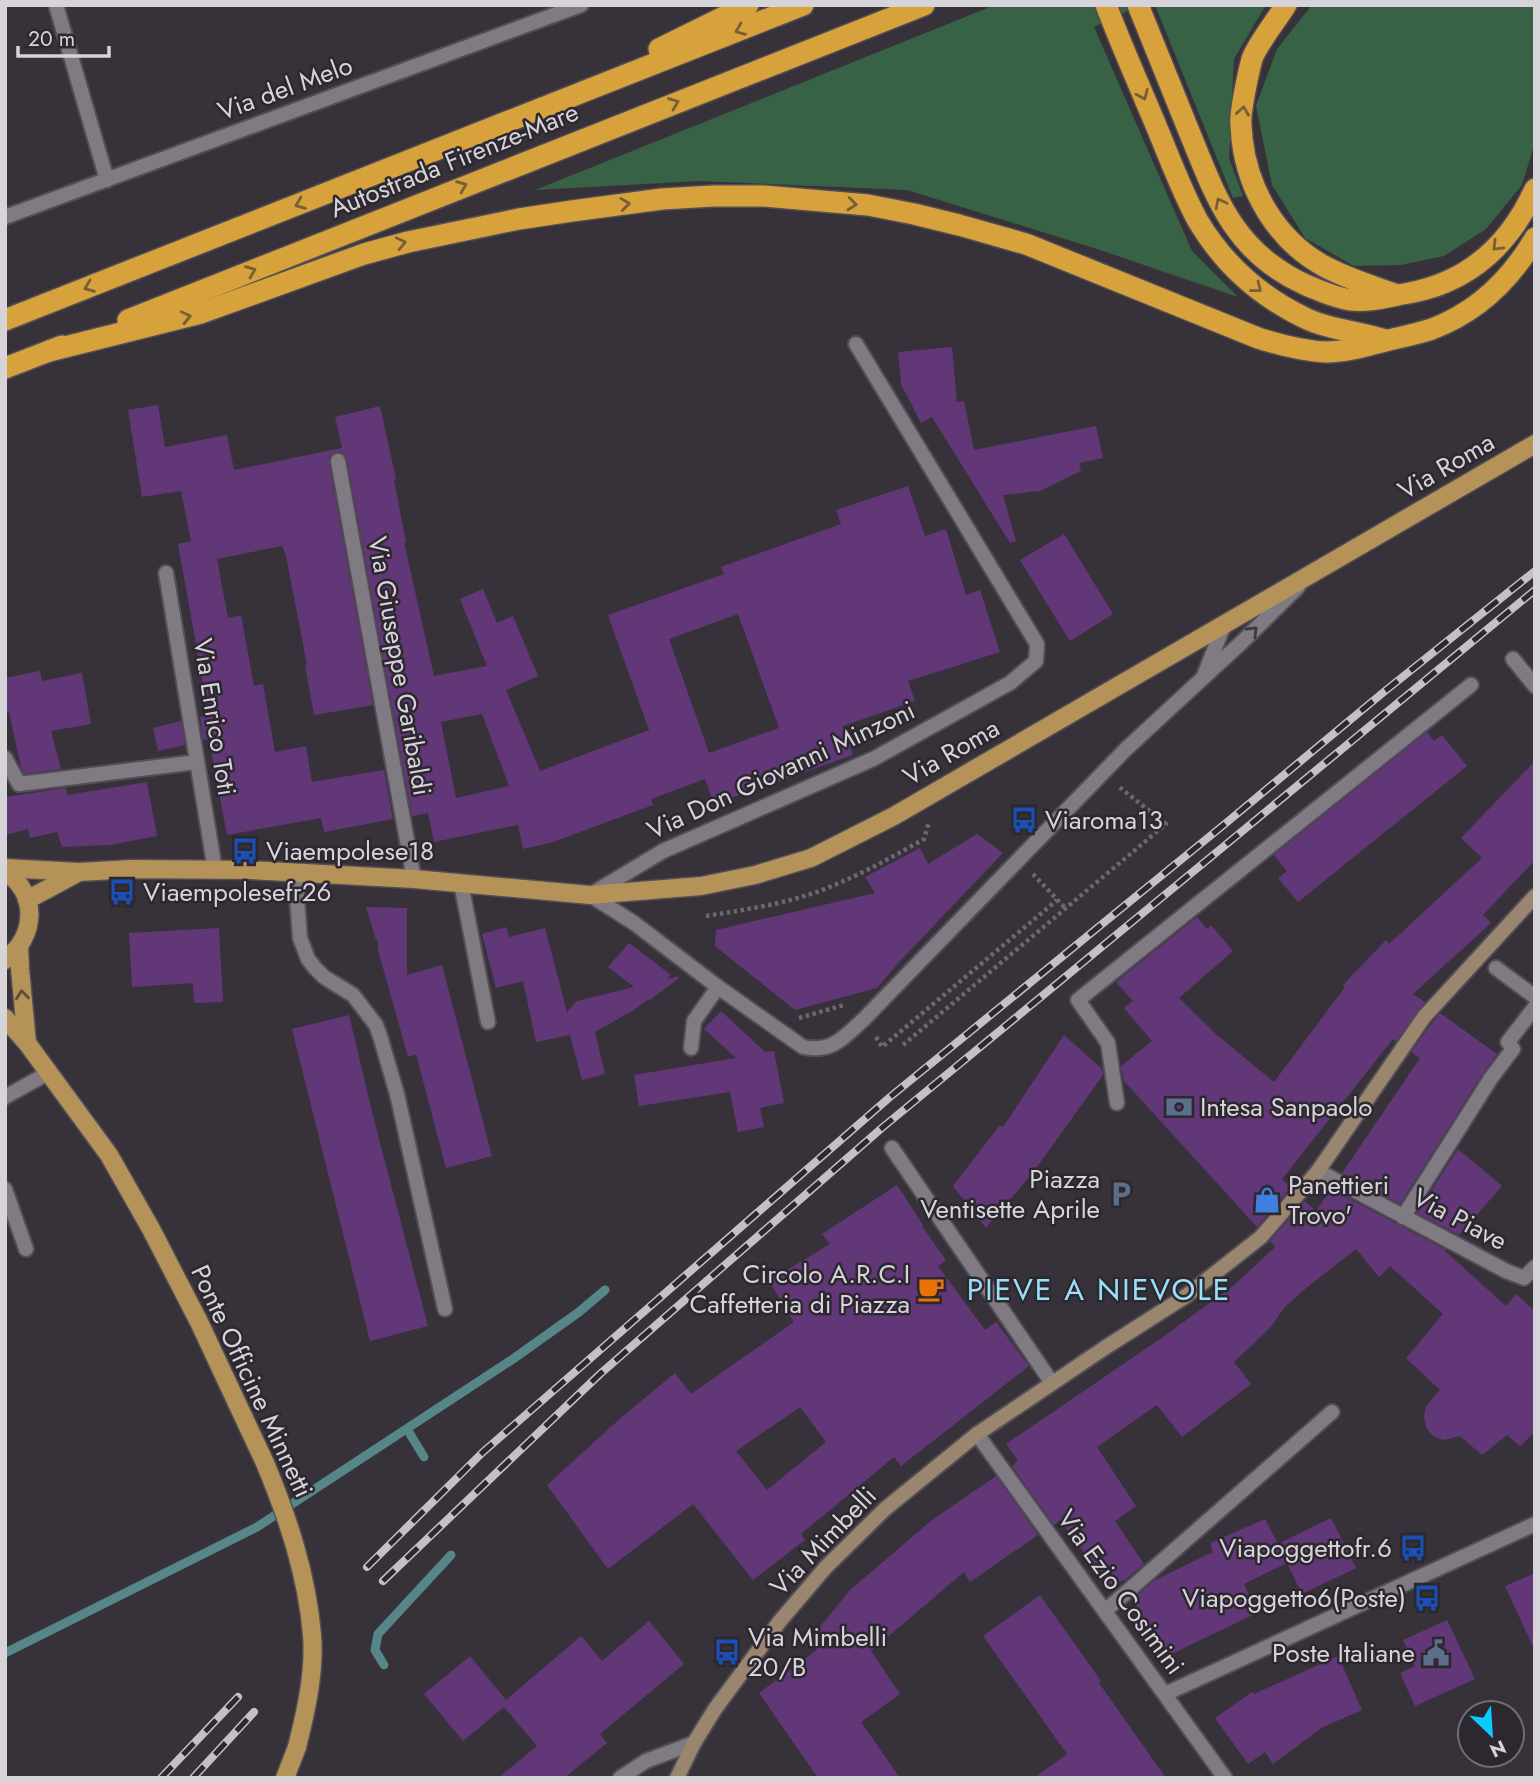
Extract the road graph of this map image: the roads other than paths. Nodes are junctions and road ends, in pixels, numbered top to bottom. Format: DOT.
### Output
graph roads {
  1 [pos="56,5"];
  2 [pos="581,5"];
  3 [pos="748,5"];
  4 [pos="803,5"];
  5 [pos="924,5"];
  6 [pos="1106,5"];
  7 [pos="1286,5"];
  8 [pos="1141,11"];
  9 [pos="512,120"];
  10 [pos="107,180"];
  11 [pos="1535,190"];
  12 [pos="5,218"];
  13 [pos="1535,237"];
  14 [pos="1397,295"];
  15 [pos="5,320"];
  16 [pos="1387,341"];
  17 [pos="856,344"];
  18 [pos="49,351"];
  19 [pos="5,368"];
  20 [pos="1535,444"];
  21 [pos="338,461"];
  22 [pos="166,573"];
  23 [pos="1310,575"];
  24 [pos="1224,625"];
  25 [pos="1513,659"];
  26 [pos="1203,678"];
  27 [pos="1471,685"];
  28 [pos="1535,685"];
  29 [pos="5,758"];
  30 [pos="198,762"];
  31 [pos="5,870"];
  32 [pos="215,870"];
  33 [pos="79,872"];
  34 [pos="295,872"];
  35 [pos="414,879"];
  36 [pos="461,883"];
  37 [pos="590,895"];
  38 [pos="1535,896"];
  39 [pos="27,900"];
  40 [pos="19,947"];
  41 [pos="5,960"];
  42 [pos="1496,968"];
  43 [pos="718,987"];
  44 [pos="1535,998"];
  45 [pos="1535,1007"];
  46 [pos="5,1018"];
  47 [pos="488,1022"];
  48 [pos="27,1043"];
  49 [pos="691,1048"];
  50 [pos="48,1073"];
  51 [pos="5,1097"];
  52 [pos="1117,1103"];
  53 [pos="892,1149"];
  54 [pos="1318,1171"];
  55 [pos="5,1189"];
  56 [pos="1403,1217"];
  57 [pos="26,1249"];
  58 [pos="1535,1266"];
  59 [pos="446,1309"];
  60 [pos="1052,1383"];
  61 [pos="1332,1412"];
  62 [pos="977,1434"];
  63 [pos="1535,1524"];
  64 [pos="1105,1611"];
  65 [pos="1165,1694"];
  66 [pos="694,1744"];
  67 [pos="285,1778"];
  68 [pos="620,1778"];
  69 [pos="677,1778"];
  70 [pos="1225,1778"];
  1 -- 10 [label="street"];
  2 -- 10 [label="street, Via del Melo"];
  3 -- 9 [label="highway"];
  4 -- 9 [label="highway, Autostrada Firenze-Mare, one-way"];
  18 -- 5 [label="highway, Autostrada Firenze-Mare, one-way"];
  6 -- 16 [label="highway, one-way"];
  14 -- 7 [label="highway, one-way"];
  14 -- 8 [label="highway, one-way"];
  9 -- 15 [label="highway, Autostrada Firenze-Mare, one-way"];
  10 -- 12 [label="street, Via del Melo"];
  11 -- 14 [label="highway, one-way"];
  13 -- 16 [label="highway"];
  18 -- 16 [label="highway, one-way"];
  17 -- 37 [label="street, Via Don Giovanni Minzoni"];
  18 -- 19 [label="highway, Autostrada Firenze-Mare"];
  20 -- 23 [label="main road, Via Roma"];
  21 -- 35 [label="street, Via Giuseppe Garibaldi"];
  22 -- 30 [label="street, Via Enrico Toti"];
  23 -- 24 [label="main road, Via Roma"];
  26 -- 23 [label="street, Via Roma, one-way"];
  24 -- 26 [label="street"];
  24 -- 37 [label="main road, Via Roma"];
  25 -- 28 [label="street"];
  26 -- 43 [label="street, Via Roma"];
  27 -- 52 [label="street"];
  29 -- 30 [label="street"];
  30 -- 32 [label="street, Via Enrico Toti"];
  31 -- 33 [label="main road, Via Roma"];
  31 -- 39 [label="main road"];
  32 -- 33 [label="main road, Via Roma"];
  32 -- 34 [label="main road, Via Roma"];
  33 -- 39 [label="main road"];
  34 -- 35 [label="main road, Via Roma"];
  34 -- 59 [label="street"];
  35 -- 36 [label="main road, Via Roma"];
  36 -- 37 [label="main road, Via Roma"];
  36 -- 47 [label="street"];
  37 -- 43 [label="street"];
  38 -- 54 [label="main road, Via Mimbelli"];
  39 -- 40 [label="main road"];
  40 -- 41 [label="main road"];
  48 -- 40 [label="main road, Ponte Officine Minnetti, one-way"];
  42 -- 44 [label="street"];
  43 -- 49 [label="street"];
  45 -- 56 [label="street"];
  46 -- 48 [label="main road, Ponte Officine Minnetti"];
  48 -- 50 [label="main road, Ponte Officine Minnetti"];
  50 -- 51 [label="street"];
  50 -- 67 [label="main road, Ponte Officine Minnetti, bridge"];
  53 -- 60 [label="street"];
  54 -- 56 [label="street, Via Piave"];
  54 -- 60 [label="main road, Via Mimbelli"];
  55 -- 57 [label="street"];
  56 -- 58 [label="street, Via Piave"];
  60 -- 62 [label="main road, Via Mimbelli"];
  61 -- 64 [label="street"];
  62 -- 64 [label="street, Via Ezio Cosimini"];
  62 -- 66 [label="main road, Via Mimbelli"];
  63 -- 65 [label="street"];
  64 -- 65 [label="street, Via Ezio Cosimini"];
  65 -- 70 [label="street, Via Ezio Cosimini"];
  66 -- 68 [label="street"];
  66 -- 69 [label="main road, Via Mimbelli"];
}
